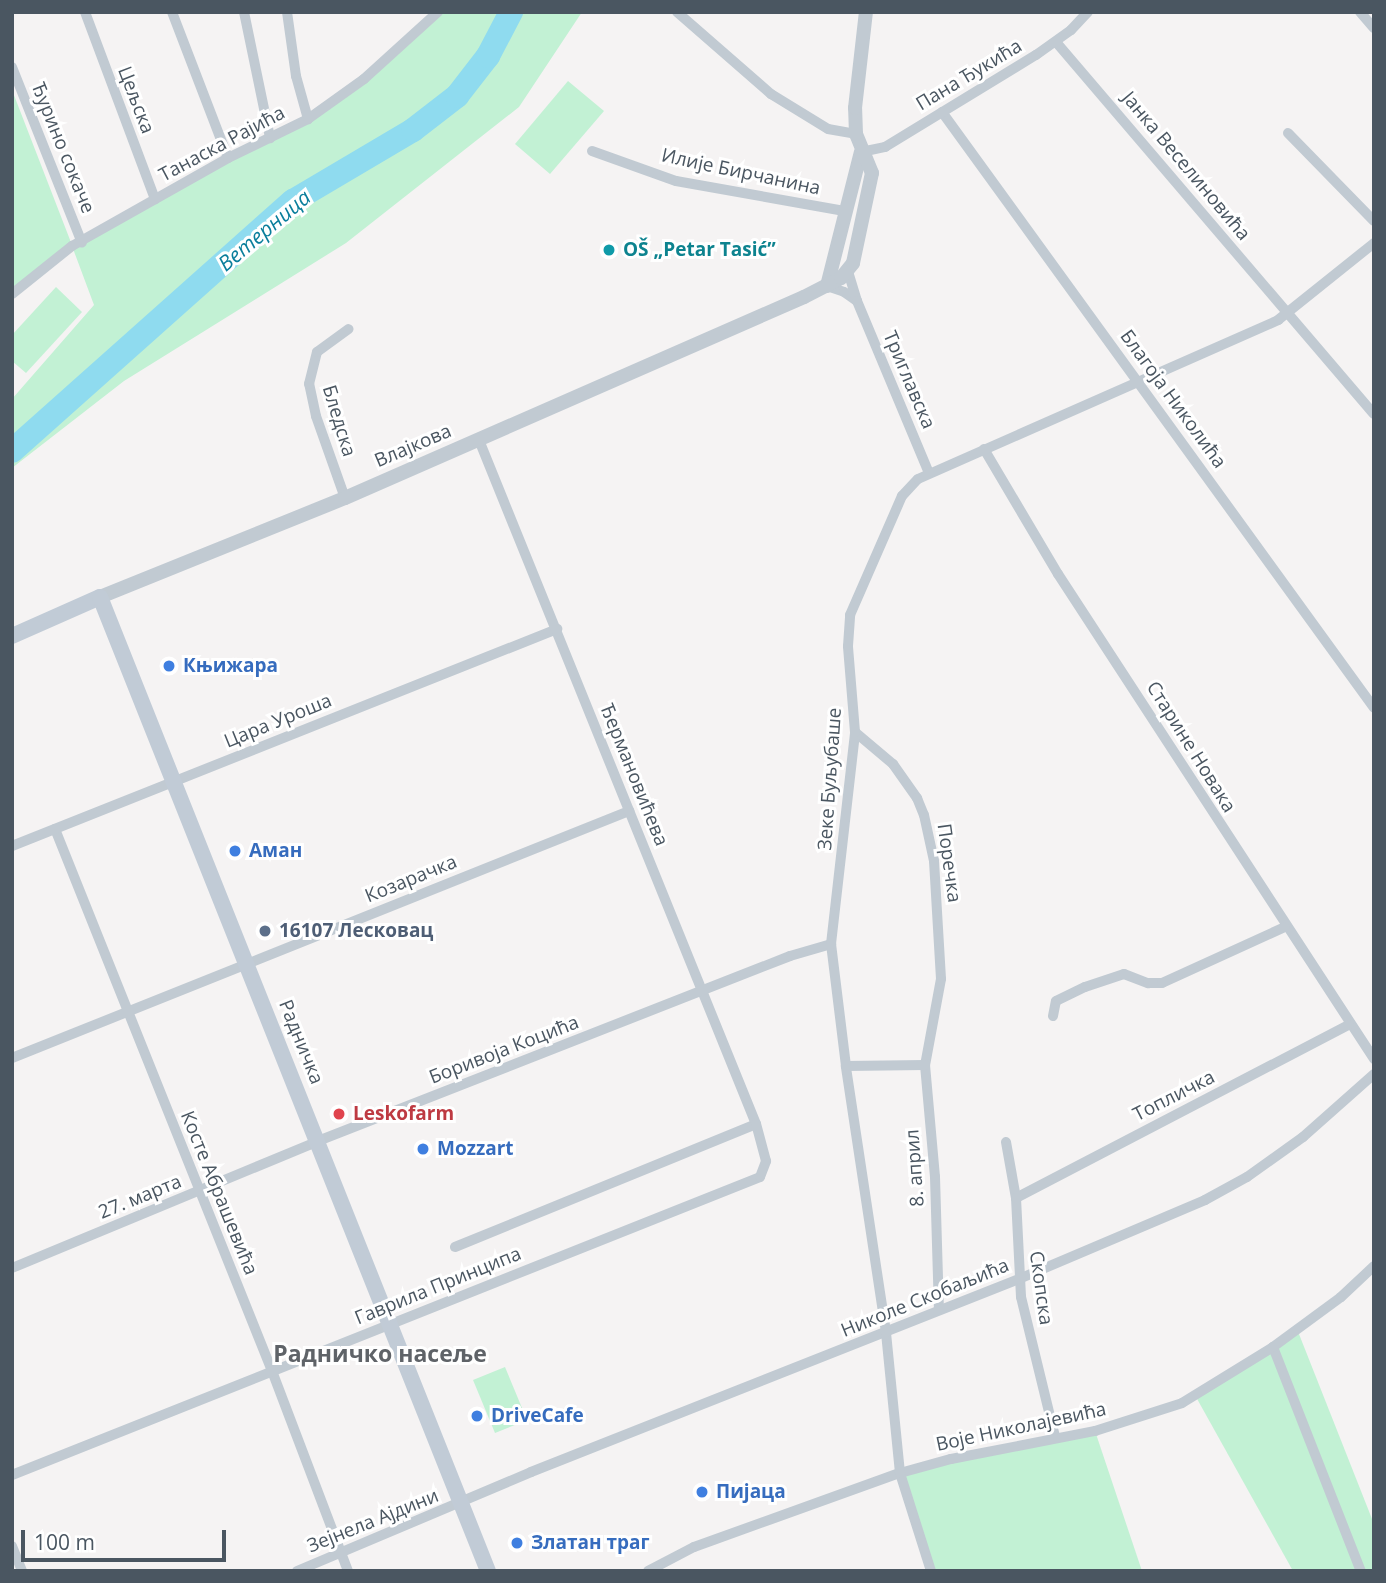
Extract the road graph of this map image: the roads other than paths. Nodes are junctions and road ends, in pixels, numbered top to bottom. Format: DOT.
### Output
graph roads {
  1 [pos="85,12"];
  2 [pos="172,12"];
  3 [pos="244,12"];
  4 [pos="287,12"];
  5 [pos="438,12"];
  6 [pos="677,12"];
  7 [pos="866,12"];
  8 [pos="1088,12"];
  9 [pos="1360,12"];
  10 [pos="1374,29"];
  11 [pos="1056,42"];
  12 [pos="12,67"];
  13 [pos="943,112"];
  14 [pos="308,119"];
  15 [pos="1288,133"];
  16 [pos="856,134"];
  17 [pos="270,138"];
  18 [pos="592,151"];
  19 [pos="861,152"];
  20 [pos="228,158"];
  21 [pos="155,199"];
  22 [pos="844,211"];
  23 [pos="1374,221"];
  24 [pos="82,243"];
  25 [pos="1374,243"];
  26 [pos="848,272"];
  27 [pos="827,286"];
  28 [pos="12,294"];
  29 [pos="857,301"];
  30 [pos="1288,313"];
  31 [pos="349,329"];
  32 [pos="1140,380"];
  33 [pos="1374,414"];
  34 [pos="479,440"];
  35 [pos="984,449"];
  36 [pos="929,473"];
  37 [pos="345,498"];
  38 [pos="100,597"];
  39 [pos="557,629"];
  40 [pos="12,636"];
  41 [pos="1374,708"];
  42 [pos="855,732"];
  43 [pos="174,780"];
  44 [pos="629,811"];
  45 [pos="55,829"];
  46 [pos="12,846"];
  47 [pos="1285,927"];
  48 [pos="831,944"];
  49 [pos="248,963"];
  50 [pos="702,992"];
  51 [pos="129,1011"];
  52 [pos="1053,1016"];
  53 [pos="933,1024"];
  54 [pos="1349,1026"];
  55 [pos="12,1058"];
  56 [pos="1374,1059"];
  57 [pos="925,1065"];
  58 [pos="846,1066"];
  59 [pos="1374,1074"];
  60 [pos="756,1124"];
  61 [pos="318,1142"];
  62 [pos="1006,1142"];
  63 [pos="760,1177"];
  64 [pos="199,1192"];
  65 [pos="1016,1198"];
  66 [pos="455,1247"];
  67 [pos="1374,1266"];
  68 [pos="12,1268"];
  69 [pos="1019,1279"];
  70 [pos="939,1310"];
  71 [pos="390,1324"];
  72 [pos="886,1332"];
  73 [pos="1273,1347"];
  74 [pos="272,1371"];
  75 [pos="1055,1437"];
  76 [pos="900,1473"];
  77 [pos="12,1475"];
  78 [pos="461,1503"];
  79 [pos="12,1546"];
  80 [pos="342,1553"];
  81 [pos="22,1571"];
  82 [pos="297,1571"];
  83 [pos="348,1571"];
  84 [pos="488,1571"];
  85 [pos="648,1571"];
  86 [pos="931,1571"];
  87 [pos="1362,1571"];
  1 -- 21 [label="street, Цељска"];
  2 -- 20 [label="street"];
  3 -- 17 [label="street"];
  4 -- 14 [label="street"];
  5 -- 14 [label="street, Танаска Рајића"];
  6 -- 16 [label="street"];
  7 -- 16 [label="street"];
  8 -- 11 [label="street, Пана Ђукића"];
  9 -- 10 [label="street"];
  11 -- 13 [label="street, Пана Ђукића"];
  11 -- 30 [label="street, Јанка Веселиновића"];
  12 -- 24 [label="street, Ђурино сокаче"];
  13 -- 19 [label="street, Пана Ђукића"];
  13 -- 32 [label="street, Благоја Николића"];
  14 -- 17 [label="street, Танаска Рајића"];
  15 -- 23 [label="street"];
  16 -- 19 [label="street"];
  17 -- 20 [label="street, Танаска Рајића"];
  18 -- 22 [label="street, Илије Бирчанина"];
  19 -- 22 [label="street"];
  19 -- 26 [label="street"];
  20 -- 21 [label="street, Танаска Рајића"];
  21 -- 24 [label="street, Танаска Рајића"];
  22 -- 27 [label="street"];
  24 -- 28 [label="street, Танаска Рајића"];
  25 -- 30 [label="street, Зеке Буљубаше"];
  26 -- 27 [label="street, Влајкова"];
  26 -- 29 [label="street, Триглавска"];
  27 -- 29 [label="street"];
  27 -- 34 [label="street, Влајкова"];
  29 -- 36 [label="street, Триглавска"];
  30 -- 32 [label="street, Зеке Буљубаше"];
  30 -- 33 [label="street, Јанка Веселиновића"];
  31 -- 37 [label="street, Бледска"];
  32 -- 35 [label="street, Зеке Буљубаше"];
  32 -- 41 [label="street, Благоја Николића"];
  34 -- 37 [label="street, Влајкова"];
  34 -- 39 [label="street, Ђермановићева"];
  35 -- 36 [label="street, Зеке Буљубаше"];
  35 -- 47 [label="street, Старине Новака"];
  36 -- 42 [label="street, Зеке Буљубаше"];
  37 -- 38 [label="street, Влајкова"];
  38 -- 40 [label="main road, Влајкова"];
  38 -- 43 [label="main road, Радничка"];
  39 -- 43 [label="street, Цара Уроша"];
  39 -- 44 [label="street, Ђермановићева"];
  42 -- 48 [label="street, Зеке Буљубаше"];
  42 -- 53 [label="street, Поречка"];
  43 -- 45 [label="street, Цара Уроша"];
  43 -- 49 [label="main road, Радничка"];
  44 -- 49 [label="street, Козарачка"];
  44 -- 50 [label="street, Ђермановићева"];
  45 -- 46 [label="street, Цара Уроша"];
  45 -- 51 [label="street, Косте Абрашевића"];
  47 -- 52 [label="street"];
  47 -- 54 [label="street, Старине Новака"];
  48 -- 50 [label="street"];
  48 -- 58 [label="street, Зеке Буљубаше"];
  49 -- 51 [label="street, Козарачка"];
  49 -- 61 [label="main road, Радничка"];
  50 -- 60 [label="street, Ђермановићева"];
  50 -- 61 [label="street, Боривоја Коцића"];
  51 -- 55 [label="street, Козарачка"];
  51 -- 64 [label="street, Косте Абрашевића"];
  53 -- 57 [label="street, 8. април"];
  54 -- 56 [label="street, Старине Новака"];
  54 -- 65 [label="street, Топличка"];
  57 -- 58 [label="street"];
  57 -- 70 [label="street, 8. април"];
  58 -- 72 [label="street, Зеке Буљубаше"];
  59 -- 69 [label="street, Николе Скобаљића"];
  60 -- 63 [label="street, Ђермановићева"];
  60 -- 66 [label="street"];
  61 -- 64 [label="street, 27. марта"];
  61 -- 71 [label="main road, Радничка"];
  62 -- 65 [label="street, Скопска"];
  63 -- 71 [label="street, Гаврила Принципа"];
  64 -- 68 [label="street, 27. марта"];
  64 -- 74 [label="street, Косте Абрашевића"];
  65 -- 69 [label="street, Скопска"];
  67 -- 73 [label="street, Воје Николајевића"];
  69 -- 70 [label="street, Николе Скобаљића"];
  69 -- 75 [label="street, Скопска"];
  70 -- 72 [label="street, Николе Скобаљића"];
  71 -- 74 [label="street, Гаврила Принципа"];
  71 -- 78 [label="main road, Радничка"];
  72 -- 76 [label="street, Зеке Буљубаше"];
  72 -- 78 [label="street, Николе Скобаљића"];
  73 -- 75 [label="street, Воје Николајевића"];
  73 -- 87 [label="street"];
  74 -- 77 [label="street, Гаврила Принципа"];
  74 -- 80 [label="street, Косте Абрашевића"];
  75 -- 76 [label="street, Воје Николајевића"];
  76 -- 85 [label="street, Воје Николајевића"];
  76 -- 86 [label="street, Зеке Буљубаше"];
  78 -- 80 [label="street, Зејнела Ајдини"];
  78 -- 84 [label="main road, Радничка"];
  79 -- 81 [label="street"];
  80 -- 82 [label="street, Зејнела Ајдини"];
  80 -- 83 [label="street, Косте Абрашевића"];
}
